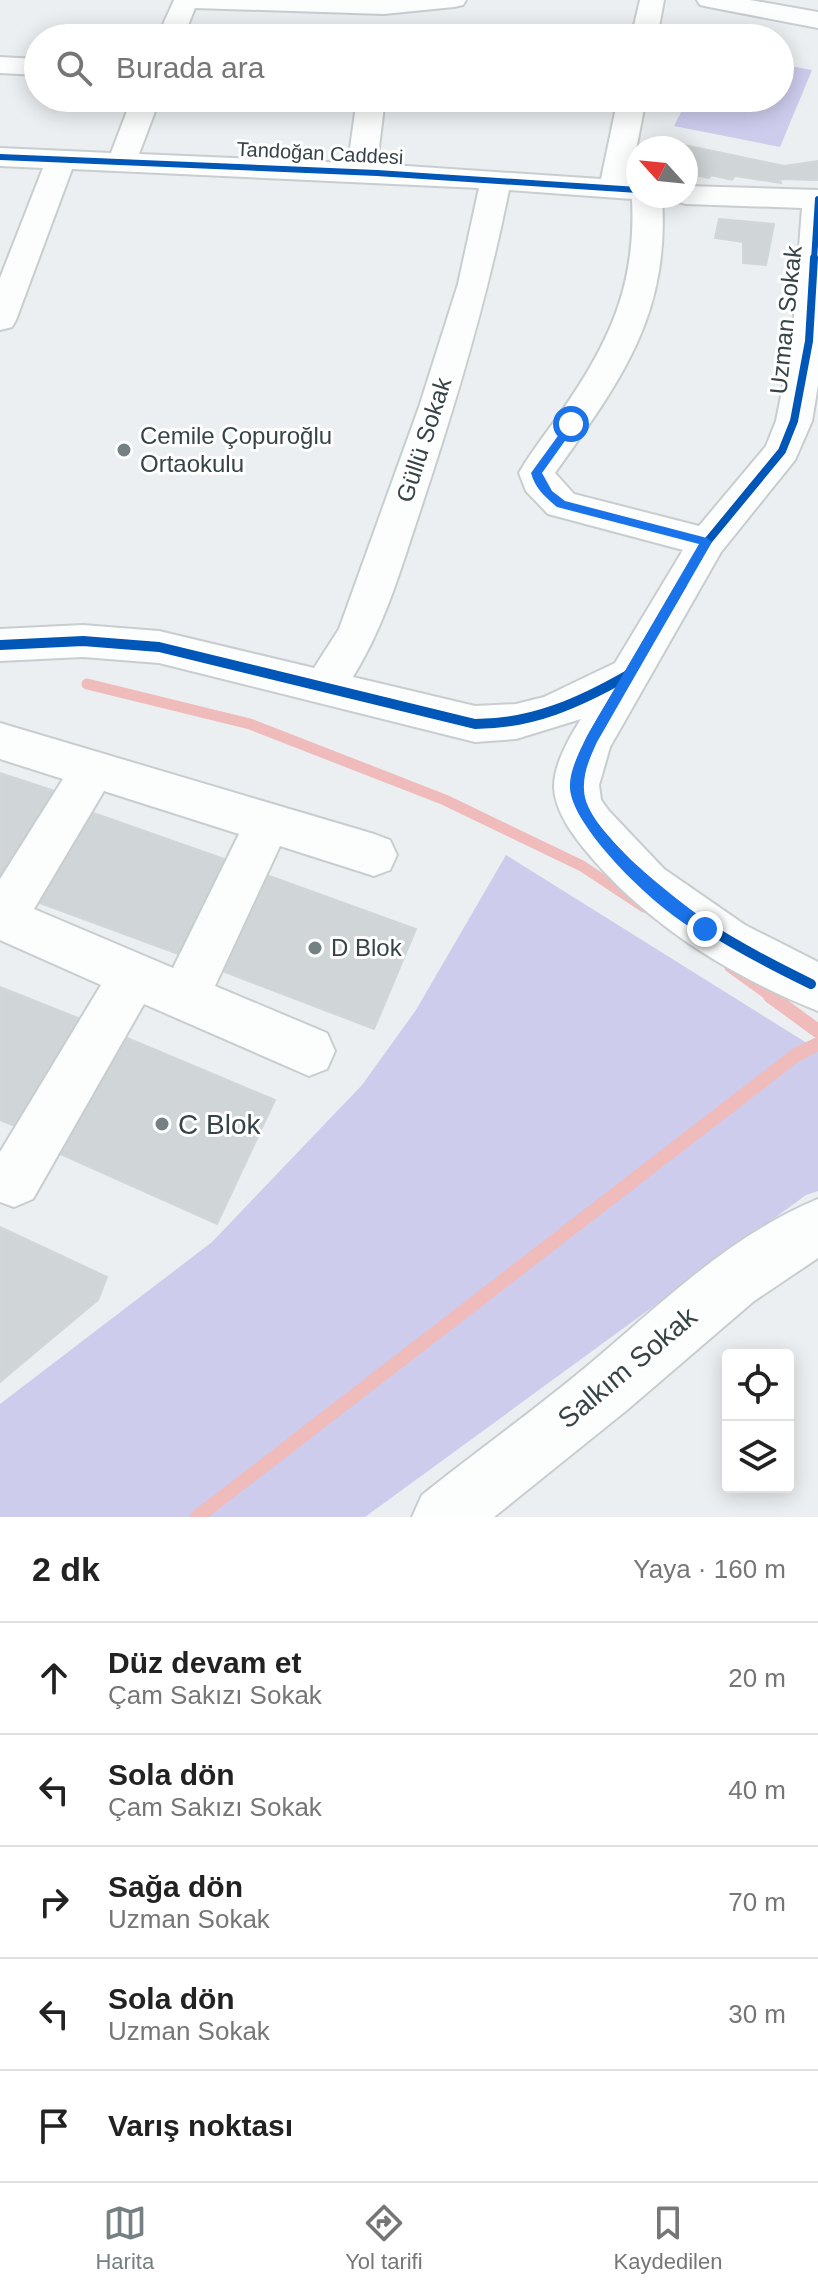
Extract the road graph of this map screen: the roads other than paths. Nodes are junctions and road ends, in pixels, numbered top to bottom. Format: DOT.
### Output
graph roads {
  1 [pos="188,0"];
  2 [pos="454,0"];
  3 [pos="652,0"];
  4 [pos="709,0"];
  5 [pos="818,20"];
  6 [pos="177,24"];
  7 [pos="647,24"];
  8 [pos="0,65"];
  9 [pos="24,66"];
  10 [pos="141,112"];
  11 [pos="369,112"];
  12 [pos="632,112"];
  13 [pos="632,136"];
  14 [pos="0,157"];
  15 [pos="61,159"];
  16 [pos="122,161"];
  17 [pos="361,173"];
  18 [pos="496,180"];
  19 [pos="626,190"];
  20 [pos="698,195"];
  21 [pos="818,199"];
  22 [pos="642,208"];
  23 [pos="0,319"];
  24 [pos="707,542"];
  25 [pos="0,645"];
  26 [pos="628,675"];
  27 [pos="324,688"];
  28 [pos="0,741"];
  29 [pos="93,770"];
  30 [pos="268,822"];
  31 [pos="374,855"];
  32 [pos="1,917"];
  33 [pos="134,975"];
  34 [pos="814,985"];
  35 [pos="184,997"];
  36 [pos="309,1051"];
  37 [pos="14,1180"];
  38 [pos="818,1227"];
  39 [pos="444,1517"];
  1 -- 2 [label="street"];
  1 -- 6 [label="street"];
  3 -- 7 [label="street"];
  4 -- 5 [label="street"];
  8 -- 9 [label="street"];
  10 -- 16 [label="street"];
  11 -- 17 [label="street"];
  12 -- 13 [label="street"];
  14 -- 15 [label="street, Tandoğan Caddesi"];
  15 -- 16 [label="street, Tandoğan Caddesi"];
  15 -- 23 [label="street"];
  16 -- 17 [label="street, Tandoğan Caddesi"];
  17 -- 18 [label="street, Tandoğan Caddesi"];
  18 -- 19 [label="street, Tandoğan Caddesi"];
  18 -- 27 [label="street, Güllü Sokak"];
  20 -- 21 [label="street"];
  21 -- 24 [label="street, Uzman Sokak"];
  22 -- 24 [label="street"];
  24 -- 26 [label="street, Uzman Sokak"];
  25 -- 27 [label="street"];
  26 -- 27 [label="street"];
  26 -- 34 [label="street, Uzman Sokak"];
  28 -- 29 [label="street"];
  29 -- 30 [label="street"];
  29 -- 32 [label="street"];
  30 -- 31 [label="street"];
  30 -- 35 [label="street"];
  32 -- 33 [label="street"];
  33 -- 35 [label="street"];
  33 -- 37 [label="street"];
  35 -- 36 [label="street"];
  38 -- 39 [label="street, Salkım Sokak"];
}
